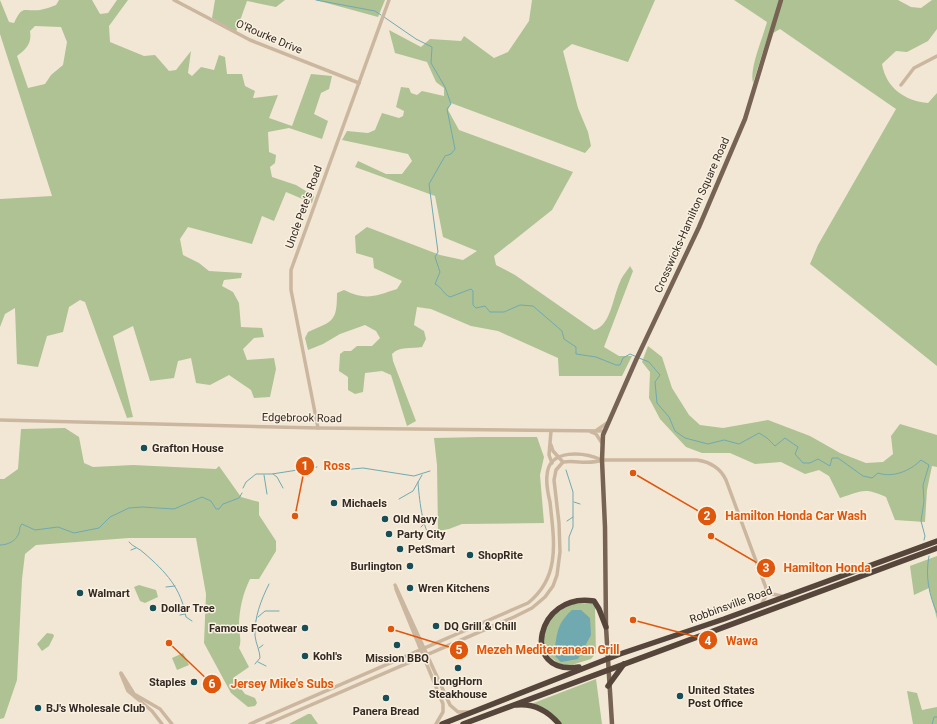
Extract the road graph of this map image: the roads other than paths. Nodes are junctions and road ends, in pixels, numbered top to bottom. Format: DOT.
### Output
graph roads {
  1 [pos="174,0"];
  2 [pos="389,0"];
  3 [pos="782,0"];
  4 [pos="937,56"];
  5 [pos="359,83"];
  6 [pos="901,84"];
  7 [pos="0,420"];
  8 [pos="607,423"];
  9 [pos="318,428"];
  10 [pos="551,431"];
  11 [pos="586,431"];
  12 [pos="594,431"];
  13 [pos="604,431"];
  14 [pos="602,443"];
  15 [pos="550,445"];
  16 [pos="558,457"];
  17 [pos="602,460"];
  18 [pos="562,462"];
  19 [pos="552,463"];
  20 [pos="937,541"];
  21 [pos="937,548"];
  22 [pos="766,588"];
  23 [pos="784,597"];
  24 [pos="760,605"];
  25 [pos="761,612"];
  26 [pos="606,627"];
  27 [pos="425,648"];
  28 [pos="420,650"];
  29 [pos="428,654"];
  30 [pos="423,656"];
  31 [pos="607,659"];
  32 [pos="625,663"];
  33 [pos="589,666"];
  34 [pos="608,669"];
  35 [pos="608,686"];
  36 [pos="510,706"];
  37 [pos="473,712"];
  38 [pos="162,724"];
  39 [pos="172,724"];
  40 [pos="250,724"];
  41 [pos="267,724"];
  42 [pos="436,724"];
  43 [pos="442,724"];
  44 [pos="463,724"];
  45 [pos="559,724"];
  46 [pos="612,724"];
  1 -- 5 [label="street, O'Rourke Drive"];
  2 -- 5 [label="street, Uncle Pete's Road"];
  3 -- 8 [label="main road, Crosswicks-Hamilton Square Road"];
  4 -- 6 [label="street"];
  5 -- 9 [label="street, Uncle Pete's Road"];
  7 -- 9 [label="street, Edgebrook Road"];
  8 -- 12 [label="street"];
  8 -- 13 [label="main road, Crosswicks-Hamilton Square Road"];
  9 -- 10 [label="street, Edgebrook Road"];
  10 -- 11 [label="street, Edgebrook Road"];
  10 -- 15 [label="street"];
  11 -- 12 [label="street, Edgebrook Road"];
  11 -- 14 [label="street"];
  12 -- 13 [label="street, Edgebrook Road"];
  13 -- 14 [label="main road, Crosswicks-Hamilton Square Road"];
  14 -- 17 [label="main road, Crosswicks-Hamilton Square Road"];
  15 -- 16 [label="street"];
  15 -- 19 [label="street"];
  16 -- 17 [label="street"];
  16 -- 18 [label="street"];
  16 -- 19 [label="street"];
  17 -- 18 [label="street"];
  17 -- 22 [label="street"];
  17 -- 26 [label="main road"];
  18 -- 29 [label="street"];
  19 -- 27 [label="street"];
  20 -- 23 [label="highway, Robbinsville Road"];
  21 -- 25 [label="highway, Robbinsville Road"];
  22 -- 23 [label="street"];
  22 -- 24 [label="street"];
  23 -- 24 [label="highway, Robbinsville Road"];
  23 -- 25 [label="highway"];
  24 -- 31 [label="highway, Robbinsville Road"];
  25 -- 32 [label="highway, Robbinsville Road"];
  26 -- 31 [label="main road"];
  26 -- 33 [label="highway"];
  27 -- 28 [label="street"];
  27 -- 28 [label="street"];
  27 -- 29 [label="street"];
  28 -- 30 [label="street"];
  28 -- 40 [label="street"];
  29 -- 30 [label="street"];
  29 -- 37 [label="street"];
  30 -- 41 [label="street"];
  30 -- 42 [label="street"];
  31 -- 33 [label="highway, Robbinsville Road"];
  31 -- 34 [label="main road"];
  32 -- 34 [label="highway, Robbinsville Road"];
  32 -- 35 [label="highway"];
  33 -- 37 [label="highway, Robbinsville Road"];
  34 -- 35 [label="main road"];
  34 -- 36 [label="highway, Robbinsville Road"];
  35 -- 46 [label="main road"];
  36 -- 44 [label="highway, Robbinsville Road"];
  36 -- 45 [label="highway"];
  37 -- 43 [label="highway, Robbinsville Road"];
  38 -- 39 [label="street"];
}
